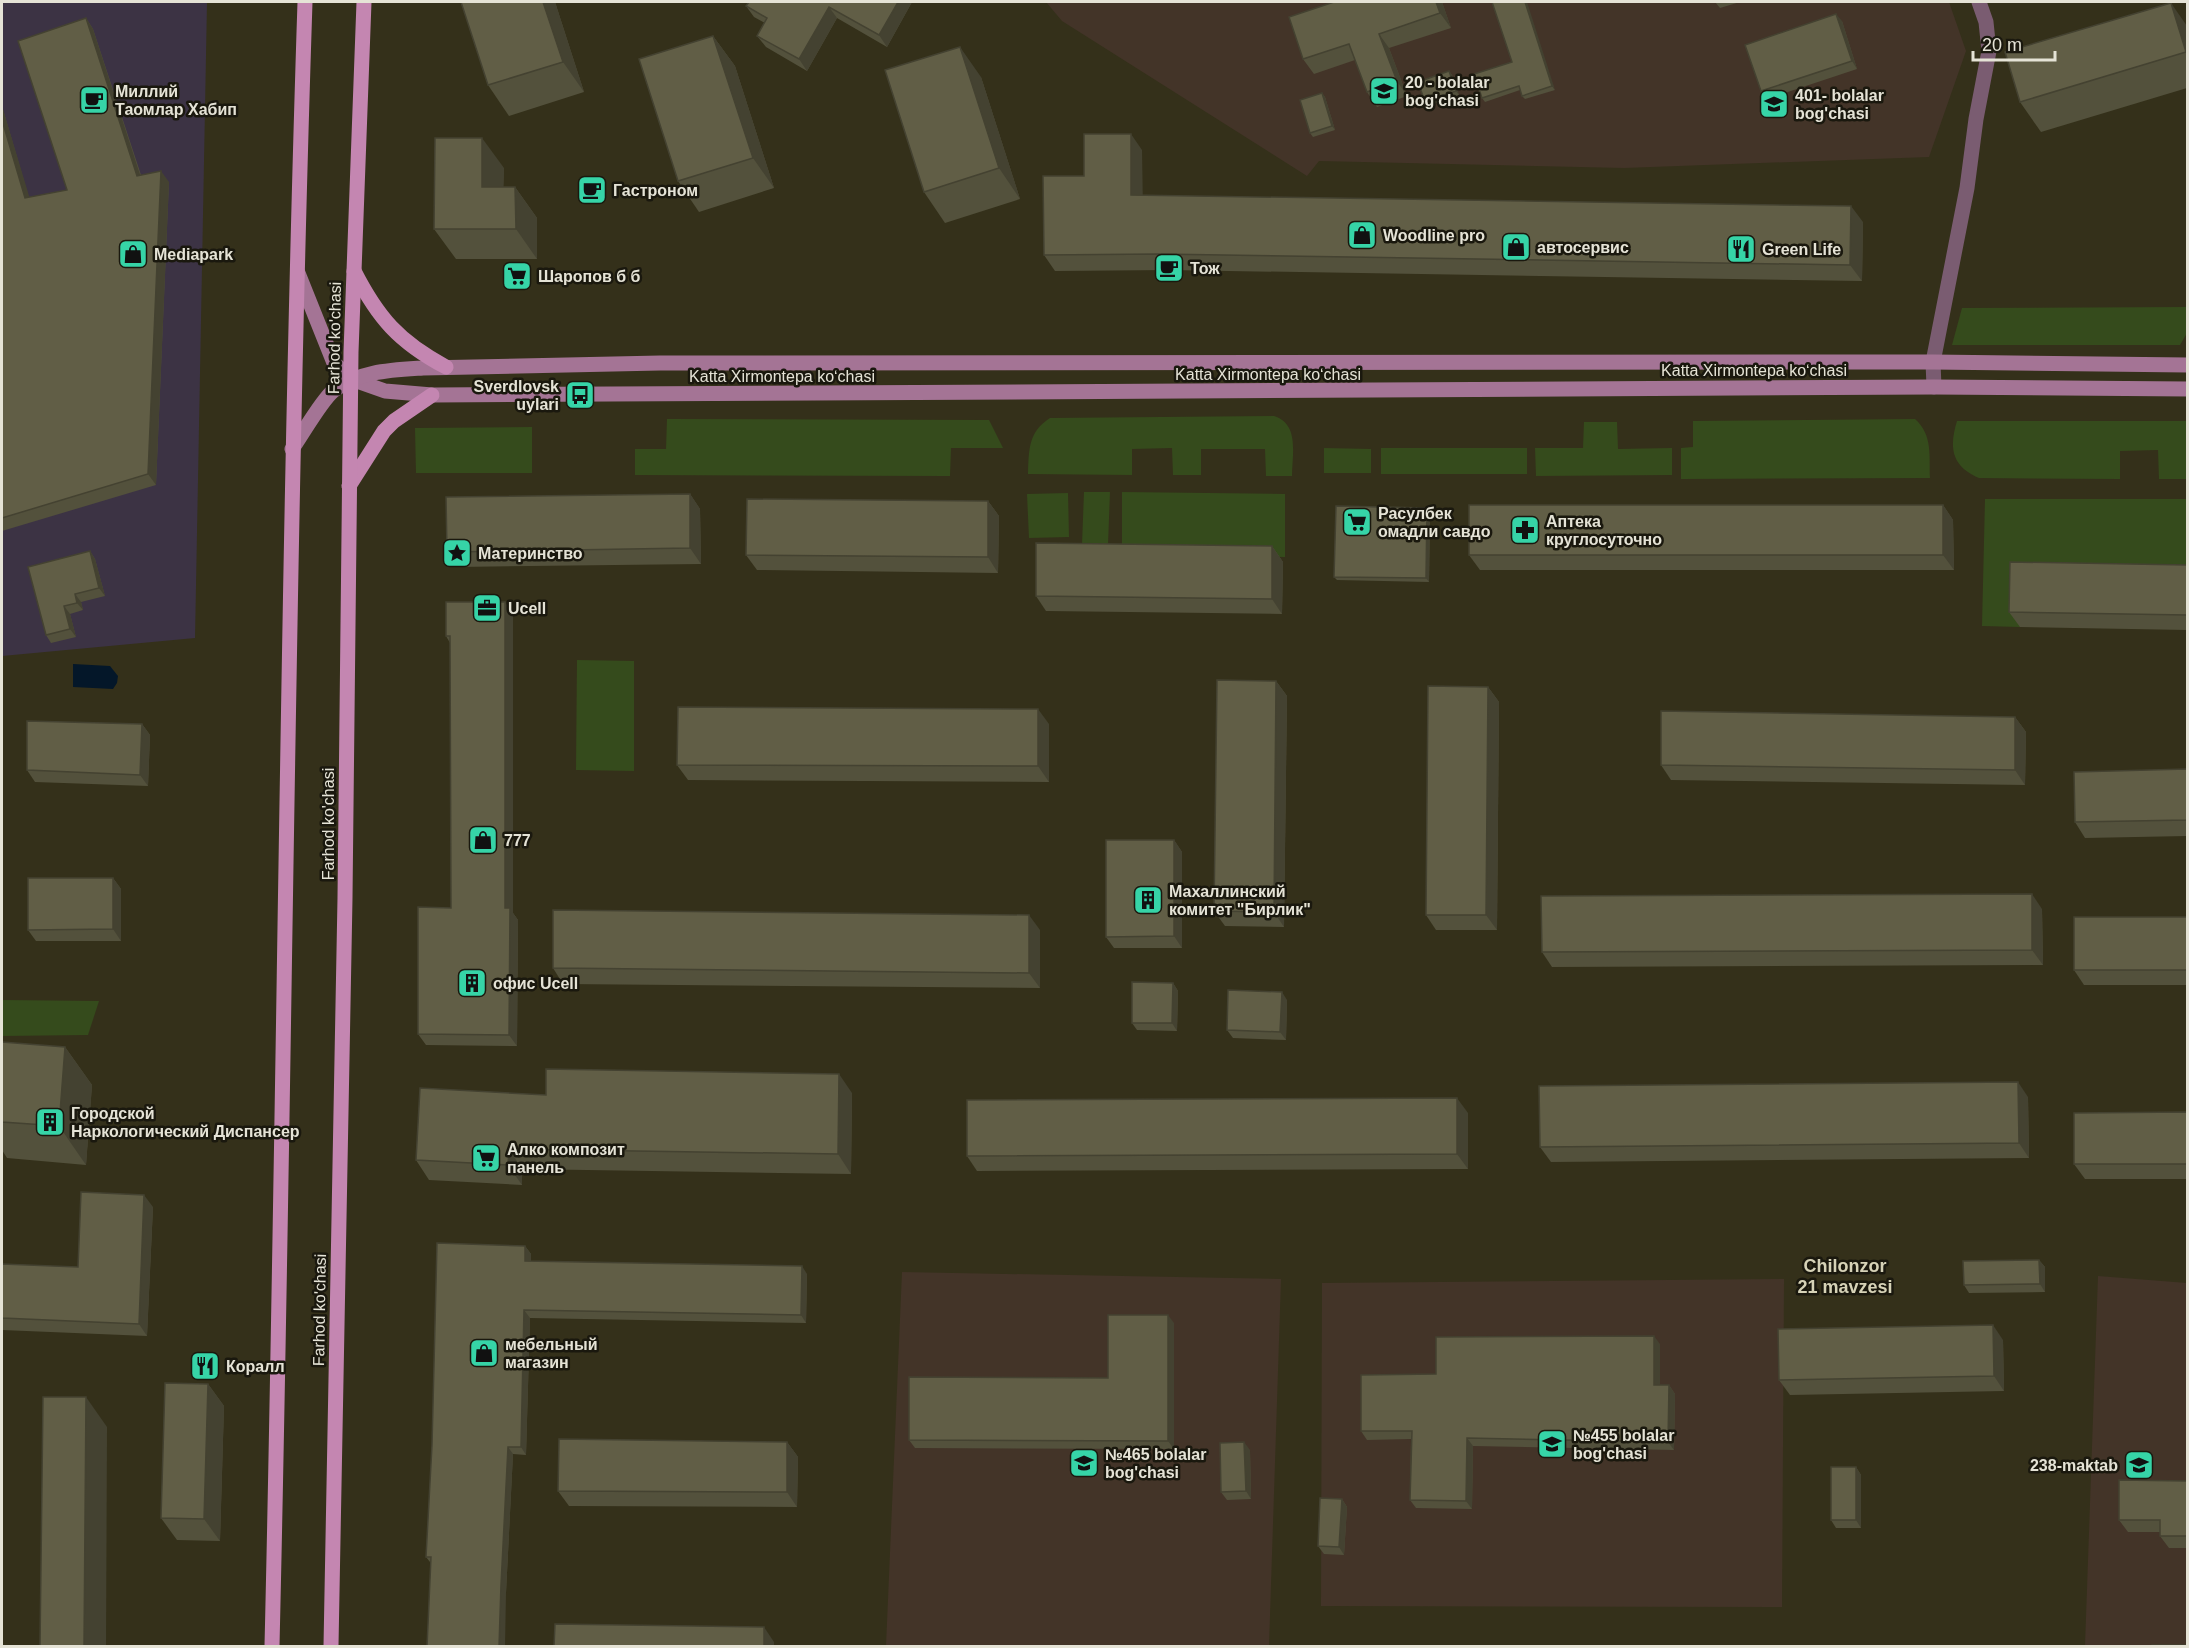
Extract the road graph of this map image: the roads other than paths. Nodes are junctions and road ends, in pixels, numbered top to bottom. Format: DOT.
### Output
graph roads {
  1 [pos="305,2"];
  2 [pos="364,2"];
  3 [pos="1978,2"];
  4 [pos="296,269"];
  5 [pos="353,269"];
  6 [pos="1933,362"];
  7 [pos="2187,365"];
  8 [pos="446,367"];
  9 [pos="351,379"];
  10 [pos="1934,387"];
  11 [pos="2187,389"];
  12 [pos="432,395"];
  13 [pos="292,449"];
  14 [pos="349,486"];
  15 [pos="272,1647"];
  16 [pos="331,1647"];
  1 -- 4 [label="main road"];
  2 -- 5 [label="main road, Farhod ko'chasi"];
  3 -- 6 [label="street"];
  4 -- 9 [label="main road, Katta Xirmontepa koʻchasi"];
  4 -- 13 [label="main road"];
  5 -- 8 [label="main road"];
  5 -- 9 [label="main road, Farhod ko'chasi"];
  6 -- 7 [label="main road, Katta Xirmontepa koʻchasi"];
  6 -- 8 [label="main road, Katta Xirmontepa koʻchasi"];
  6 -- 10 [label="street"];
  8 -- 9 [label="main road, Katta Xirmontepa koʻchasi"];
  9 -- 12 [label="main road, Katta Xirmontepa koʻchasi"];
  9 -- 13 [label="main road, Katta Xirmontepa koʻchasi"];
  9 -- 14 [label="main road, Farhod ko'chasi"];
  10 -- 11 [label="main road, Katta Xirmontepa koʻchasi"];
  10 -- 12 [label="main road, Katta Xirmontepa koʻchasi"];
  12 -- 14 [label="main road"];
  13 -- 15 [label="main road"];
  14 -- 16 [label="main road, Farhod ko'chasi"];
}
